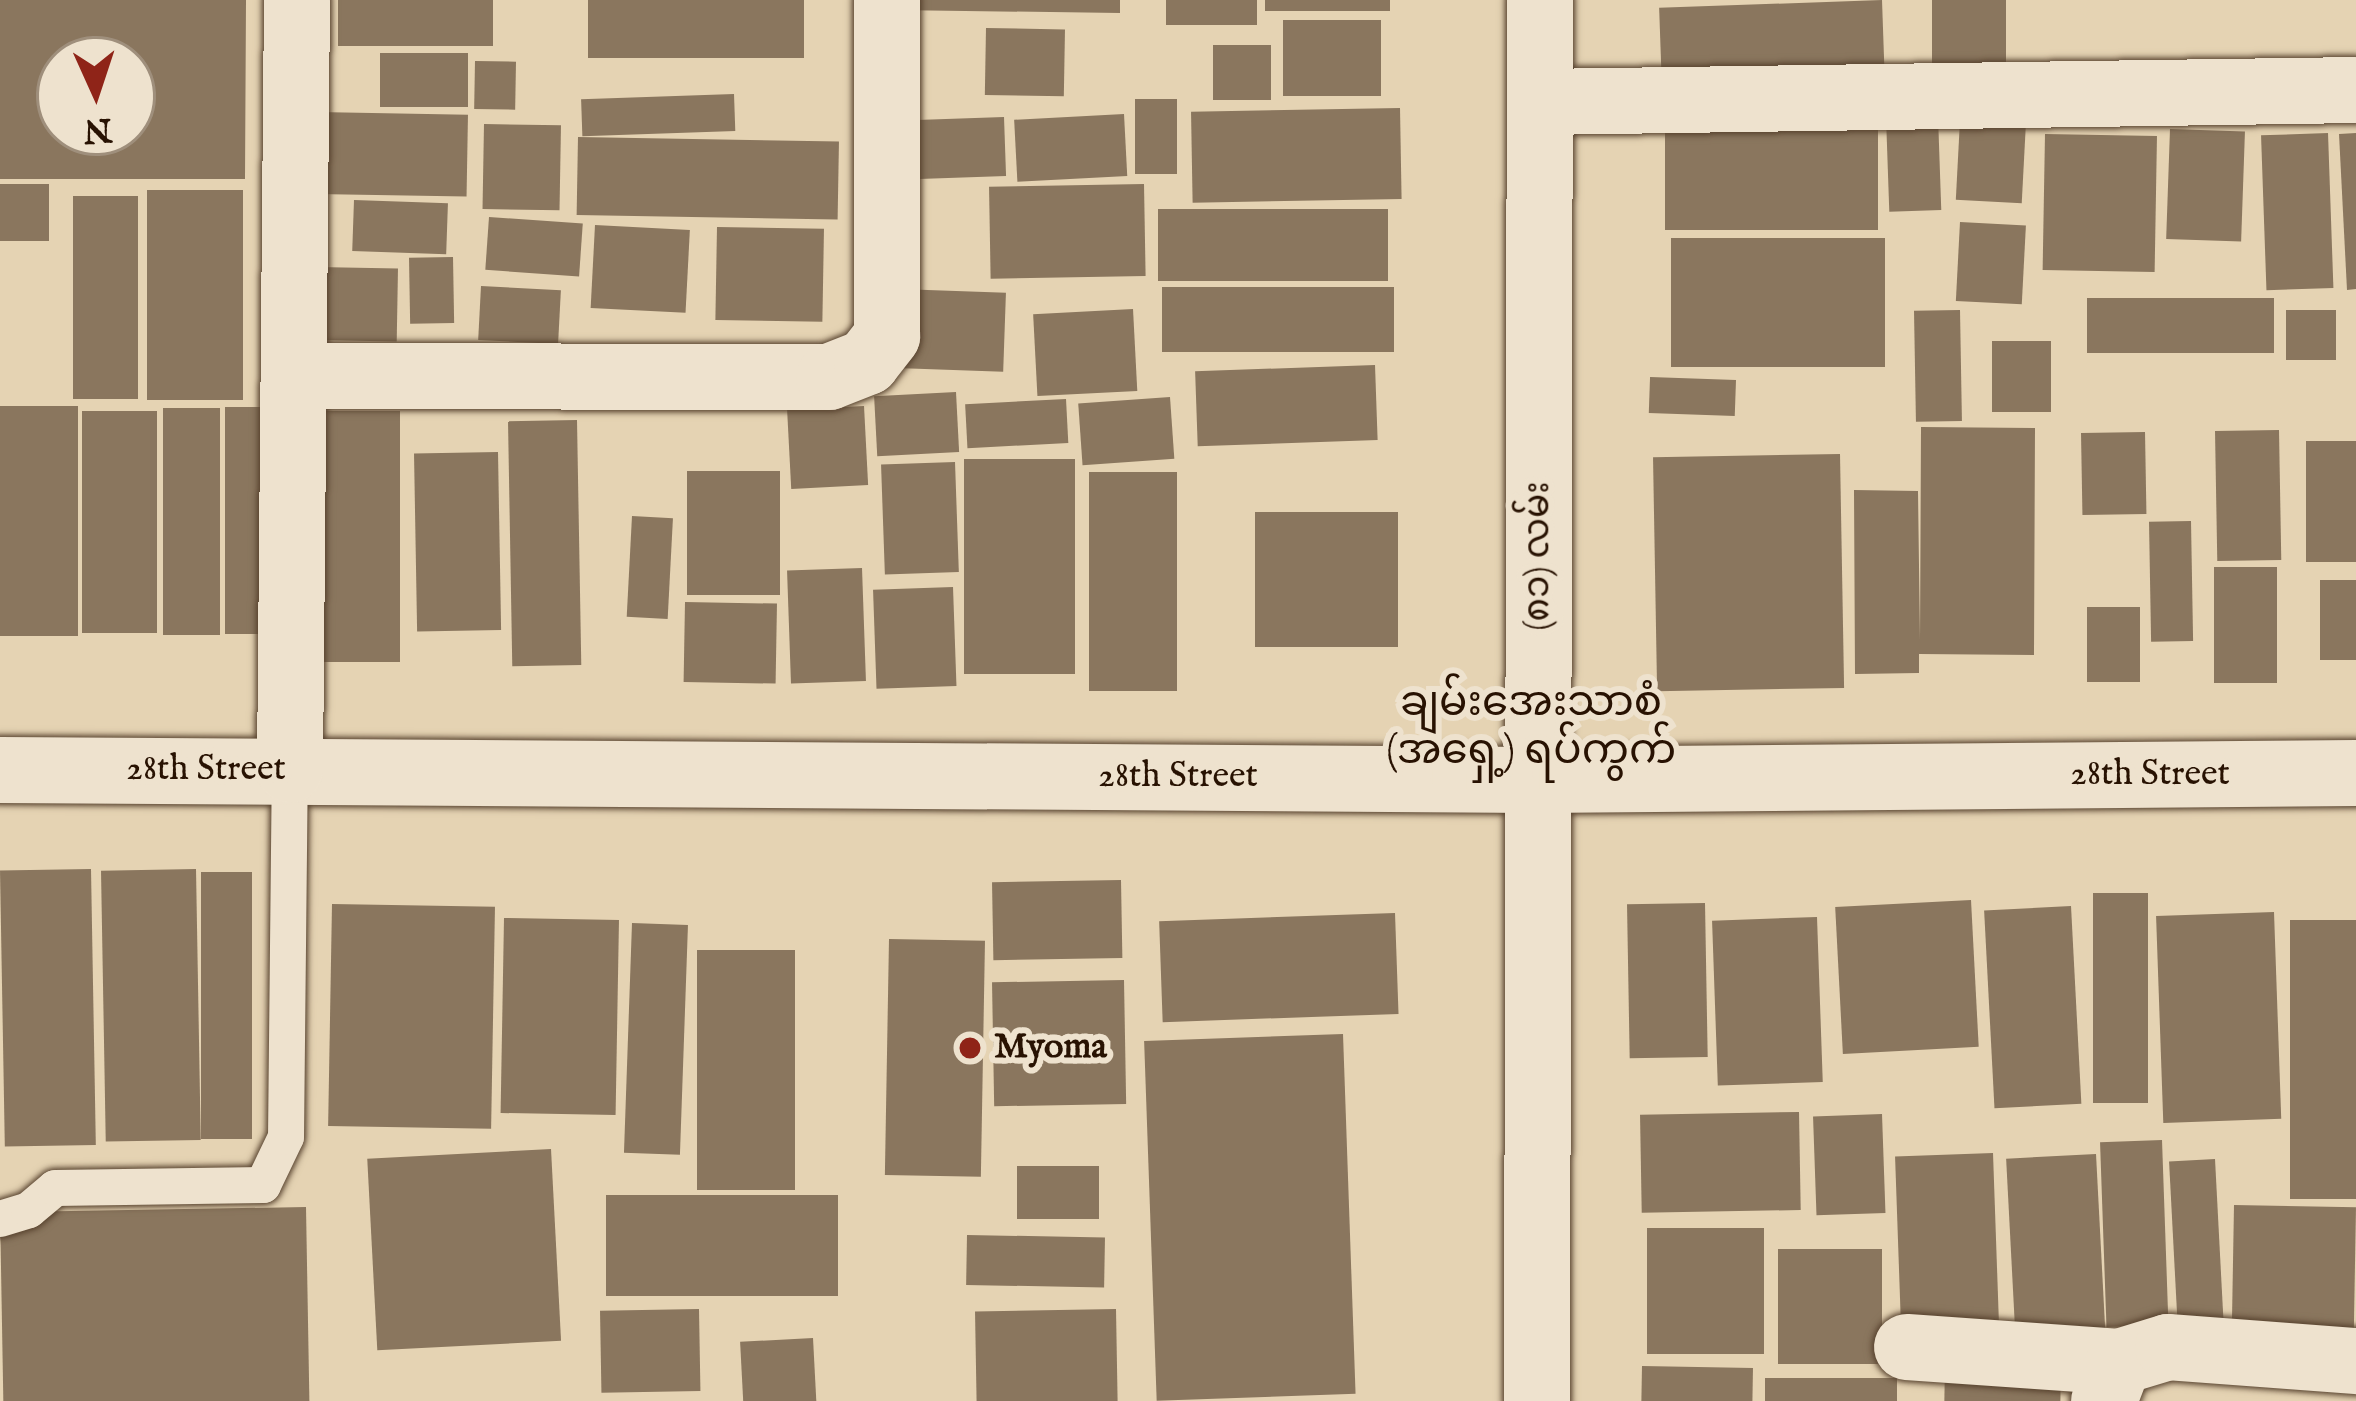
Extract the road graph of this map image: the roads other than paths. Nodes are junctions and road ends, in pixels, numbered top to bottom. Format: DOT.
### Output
graph roads {
  1 [pos="297,0"];
  2 [pos="887,0"];
  3 [pos="1540,0"];
  4 [pos="2356,90"];
  5 [pos="1540,102"];
  6 [pos="294,376"];
  7 [pos="0,770"];
  8 [pos="290,770"];
  9 [pos="2356,773"];
  10 [pos="1538,780"];
  11 [pos="0,1219"];
  12 [pos="1907,1347"];
  13 [pos="2356,1361"];
  14 [pos="2112,1382"];
  15 [pos="1537,1401"];
  1 -- 6 [label="street"];
  2 -- 6 [label="street"];
  3 -- 5 [label="street, (၈၁) လမ်း"];
  4 -- 5 [label="street"];
  5 -- 10 [label="street, (၈၁) လမ်း"];
  6 -- 8 [label="street"];
  7 -- 8 [label="street, 28th Street"];
  8 -- 10 [label="street, 28th Street"];
  8 -- 11 [label="lane"];
  9 -- 10 [label="street, 28th Street"];
  10 -- 15 [label="street, (၈၁) လမ်း"];
  12 -- 14 [label="street"];
  13 -- 14 [label="street"];
}
